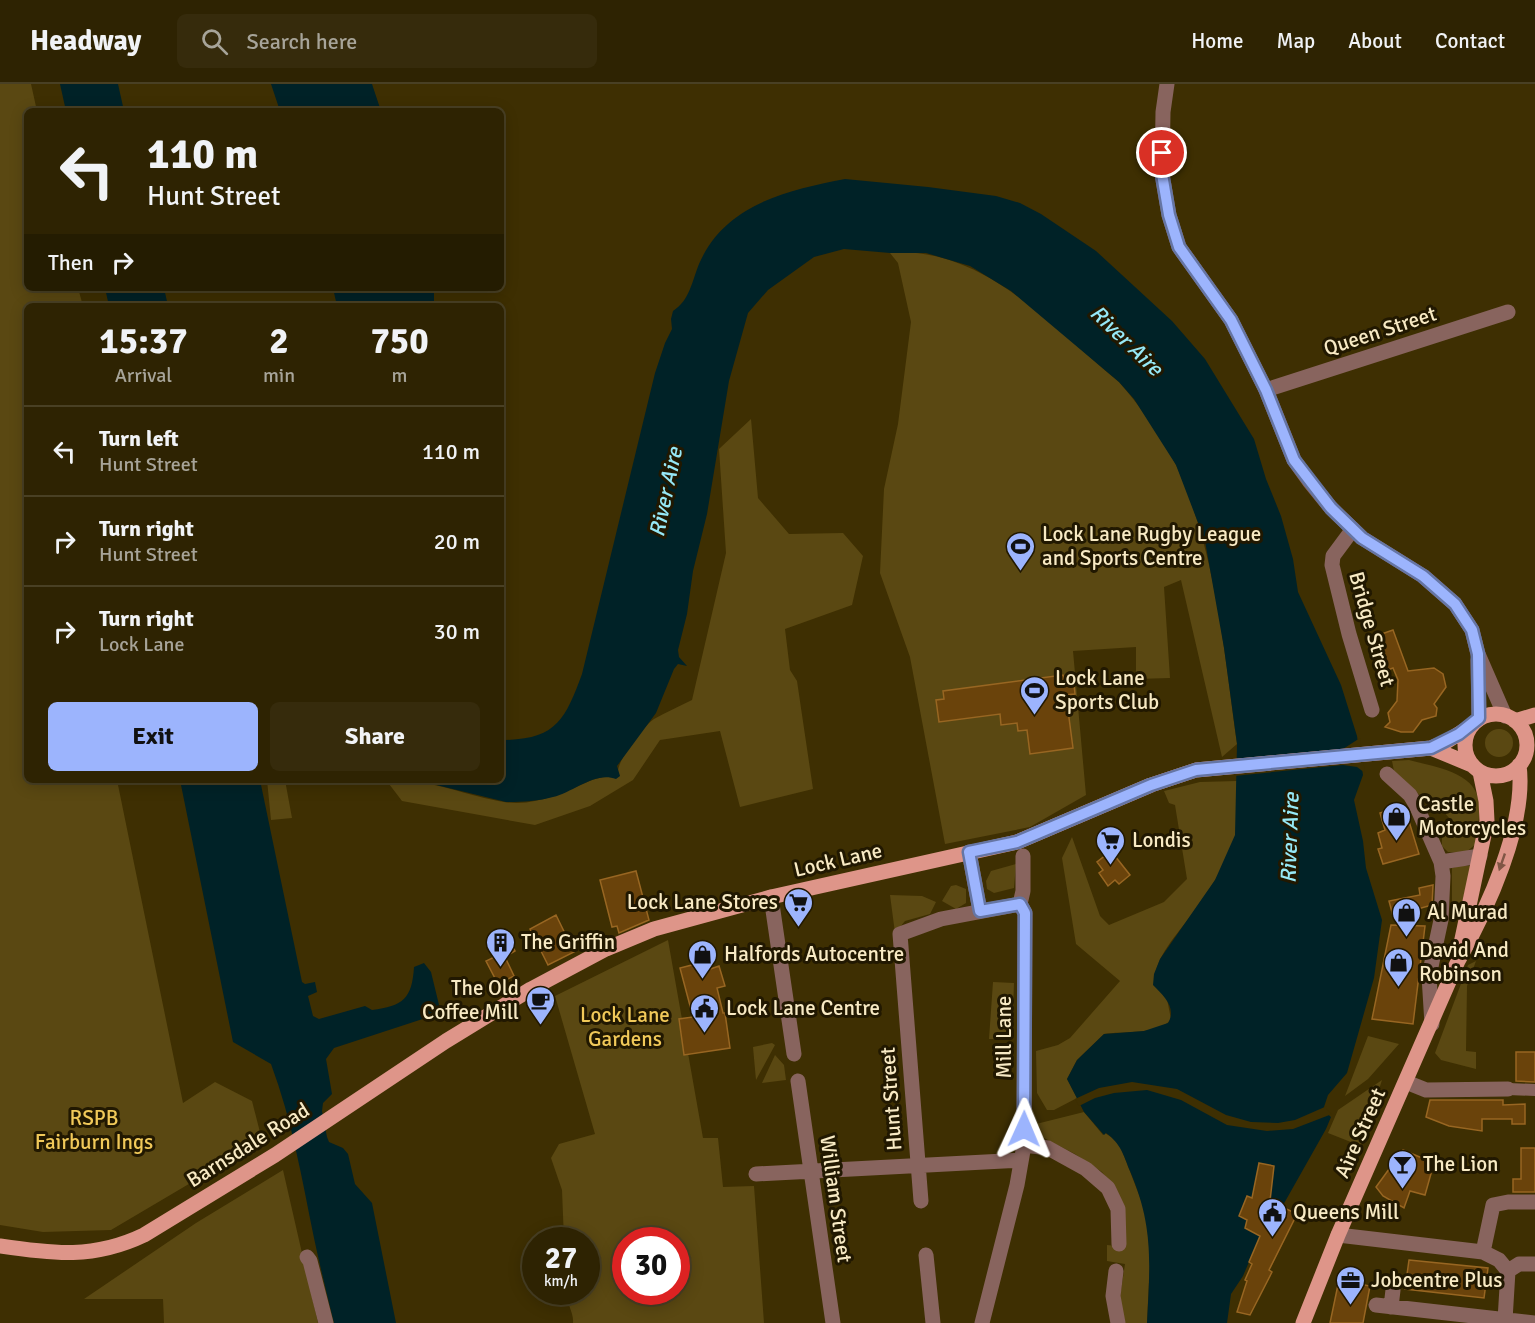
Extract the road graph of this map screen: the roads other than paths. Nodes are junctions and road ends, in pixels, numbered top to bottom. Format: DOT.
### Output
graph roads {
  1 [pos="1167,84"];
  2 [pos="1508,312"];
  3 [pos="1266,390"];
  4 [pos="1353,529"];
  5 [pos="1478,654"];
  6 [pos="1372,710"];
  7 [pos="1535,715"];
  8 [pos="1510,718"];
  9 [pos="1475,722"];
  10 [pos="1431,748"];
  11 [pos="1525,760"];
  12 [pos="1476,768"];
  13 [pos="1388,774"];
  14 [pos="969,852"];
  15 [pos="1023,856"];
  16 [pos="1479,856"];
  17 [pos="1441,862"];
  18 [pos="771,897"];
  19 [pos="1020,904"];
  20 [pos="980,911"];
  21 [pos="1441,920"];
  22 [pos="1470,927"];
  23 [pos="497,1010"];
  24 [pos="1432,1024"];
  25 [pos="794,1054"];
  26 [pos="798,1082"];
  27 [pos="1407,1082"];
  28 [pos="1508,1089"];
  29 [pos="1535,1090"];
  30 [pos="1022,1152"];
  31 [pos="917,1165"];
  32 [pos="811,1171"];
  33 [pos="756,1174"];
  34 [pos="921,1201"];
  35 [pos="1535,1202"];
  36 [pos="1338,1235"];
  37 [pos="1119,1244"];
  38 [pos="0,1246"];
  39 [pos="1483,1252"];
  40 [pos="926,1255"];
  41 [pos="307,1257"];
  42 [pos="1535,1264"];
  43 [pos="1508,1270"];
  44 [pos="1116,1271"];
  45 [pos="1393,1290"];
  46 [pos="1505,1320"];
  47 [pos="326,1323"];
  48 [pos="833,1323"];
  49 [pos="933,1323"];
  50 [pos="982,1323"];
  51 [pos="1118,1323"];
  52 [pos="1303,1323"];
  53 [pos="1535,1323"];
  1 -- 3 [label="street"];
  2 -- 3 [label="street, Queen Street"];
  3 -- 4 [label="street"];
  4 -- 5 [label="street"];
  4 -- 6 [label="street, Bridge Street"];
  5 -- 8 [label="street"];
  5 -- 9 [label="street"];
  7 -- 8 [label="main road"];
  8 -- 9 [label="main road"];
  8 -- 11 [label="main road"];
  9 -- 10 [label="main road"];
  9 -- 12 [label="main road"];
  10 -- 12 [label="main road"];
  10 -- 14 [label="main road, Lock Lane"];
  11 -- 12 [label="main road"];
  11 -- 22 [label="main road, Aire Street, one-way"];
  12 -- 16 [label="main road, Aire Street"];
  13 -- 17 [label="street"];
  14 -- 18 [label="main road, Lock Lane"];
  14 -- 20 [label="street"];
  15 -- 19 [label="street, Mill Lane"];
  16 -- 17 [label="street"];
  16 -- 22 [label="main road, Aire Street"];
  17 -- 21 [label="street"];
  18 -- 23 [label="main road, Lock Lane"];
  18 -- 25 [label="street"];
  19 -- 20 [label="street, Hunt Street"];
  19 -- 30 [label="street, Mill Lane"];
  20 -- 31 [label="street, Hunt Street"];
  21 -- 22 [label="street"];
  21 -- 24 [label="street"];
  22 -- 24 [label="main road, Aire Street"];
  23 -- 38 [label="main road, Barnsdale Road"];
  24 -- 27 [label="main road, Aire Street"];
  26 -- 32 [label="street, William Street"];
  27 -- 28 [label="street"];
  27 -- 36 [label="main road, Aire Street"];
  28 -- 29 [label="street"];
  30 -- 31 [label="street"];
  30 -- 37 [label="street"];
  30 -- 50 [label="street, Mill Lane"];
  31 -- 32 [label="street"];
  31 -- 34 [label="street, Hunt Street"];
  32 -- 33 [label="street"];
  32 -- 48 [label="street, William Street"];
  35 -- 39 [label="street"];
  36 -- 39 [label="street"];
  36 -- 52 [label="main road, Aire Street"];
  39 -- 43 [label="street"];
  40 -- 49 [label="street"];
  41 -- 47 [label="street"];
  42 -- 43 [label="street"];
  43 -- 46 [label="street"];
  44 -- 51 [label="street"];
  45 -- 46 [label="street"];
  46 -- 53 [label="street"];
}
